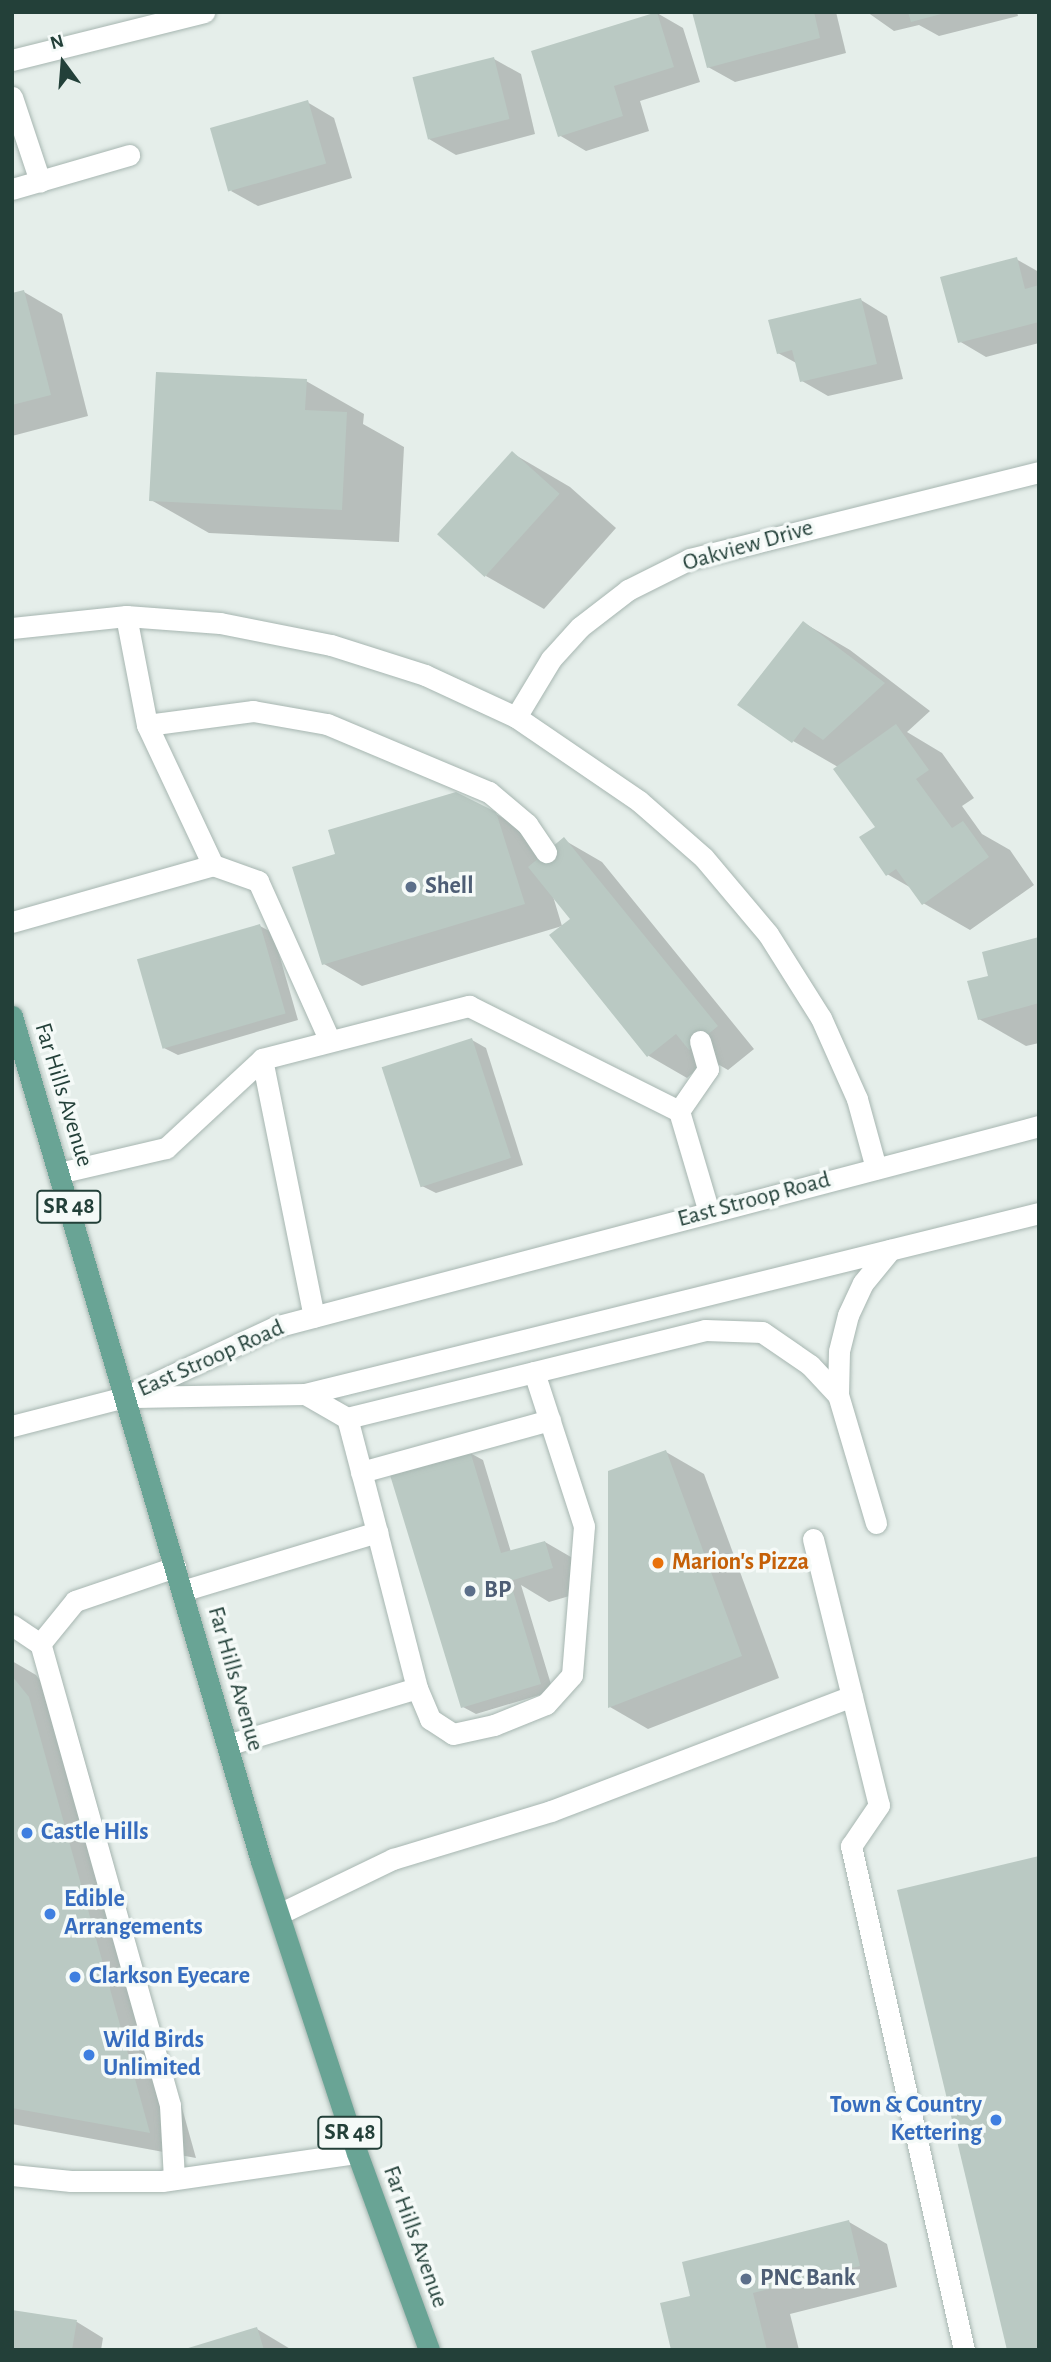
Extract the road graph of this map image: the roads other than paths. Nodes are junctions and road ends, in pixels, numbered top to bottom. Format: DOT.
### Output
graph roads {
  1 [pos="204,12"];
  2 [pos="12,61"];
  3 [pos="12,97"];
  4 [pos="129,155"];
  5 [pos="40,181"];
  6 [pos="12,189"];
  7 [pos="1039,472"];
  8 [pos="126,616"];
  9 [pos="12,628"];
  10 [pos="516,717"];
  11 [pos="146,725"];
  12 [pos="547,852"];
  13 [pos="213,865"];
  14 [pos="12,922"];
  15 [pos="12,1016"];
  16 [pos="330,1041"];
  17 [pos="700,1041"];
  18 [pos="262,1059"];
  19 [pos="679,1111"];
  20 [pos="1039,1126"];
  21 [pos="876,1168"];
  22 [pos="59,1173"];
  23 [pos="709,1212"];
  24 [pos="1039,1213"];
  25 [pos="890,1250"];
  26 [pos="314,1317"];
  27 [pos="534,1372"];
  28 [pos="305,1394"];
  29 [pos="838,1395"];
  30 [pos="125,1397"];
  31 [pos="346,1418"];
  32 [pos="550,1420"];
  33 [pos="12,1426"];
  34 [pos="361,1472"];
  35 [pos="876,1523"];
  36 [pos="377,1532"];
  37 [pos="813,1539"];
  38 [pos="175,1567"];
  39 [pos="182,1591"];
  40 [pos="12,1625"];
  41 [pos="40,1644"];
  42 [pos="417,1688"];
  43 [pos="852,1696"];
  44 [pos="227,1745"];
  45 [pos="278,1914"];
  46 [pos="357,2153"];
  47 [pos="12,2175"];
  48 [pos="174,2179"];
  49 [pos="429,2350"];
  50 [pos="964,2350"];
  1 -- 2 [label="street"];
  3 -- 5 [label="street"];
  4 -- 5 [label="street"];
  5 -- 6 [label="street"];
  7 -- 10 [label="street, Oakview Drive"];
  8 -- 9 [label="street"];
  8 -- 10 [label="street"];
  8 -- 11 [label="street"];
  10 -- 21 [label="street"];
  11 -- 12 [label="street"];
  11 -- 13 [label="street"];
  13 -- 14 [label="street"];
  13 -- 16 [label="street"];
  15 -- 22 [label="main road, Far Hills Avenue / SR 48"];
  16 -- 18 [label="street"];
  16 -- 19 [label="street"];
  17 -- 19 [label="street"];
  18 -- 22 [label="street"];
  18 -- 26 [label="street"];
  19 -- 23 [label="street"];
  20 -- 21 [label="street, East Stroop Road"];
  21 -- 23 [label="street, East Stroop Road"];
  22 -- 30 [label="main road, Far Hills Avenue / SR 48"];
  23 -- 26 [label="street, East Stroop Road"];
  24 -- 25 [label="street, East Stroop Road"];
  25 -- 28 [label="street, East Stroop Road"];
  25 -- 29 [label="street"];
  26 -- 30 [label="street, East Stroop Road"];
  27 -- 29 [label="street"];
  27 -- 31 [label="street"];
  27 -- 32 [label="street"];
  28 -- 30 [label="street, East Stroop Road"];
  28 -- 31 [label="street"];
  29 -- 35 [label="street"];
  30 -- 33 [label="street"];
  30 -- 38 [label="main road, Far Hills Avenue / SR 48"];
  31 -- 34 [label="street"];
  32 -- 34 [label="street"];
  32 -- 42 [label="street"];
  34 -- 36 [label="street"];
  36 -- 39 [label="street"];
  36 -- 42 [label="street"];
  37 -- 43 [label="street"];
  38 -- 39 [label="main road, Far Hills Avenue / SR 48"];
  38 -- 41 [label="street"];
  39 -- 44 [label="main road, Far Hills Avenue / SR 48"];
  40 -- 41 [label="street"];
  41 -- 48 [label="street"];
  42 -- 44 [label="street"];
  43 -- 45 [label="street"];
  43 -- 50 [label="street"];
  44 -- 45 [label="main road, Far Hills Avenue / SR 48"];
  45 -- 46 [label="main road, Far Hills Avenue / SR 48"];
  46 -- 48 [label="street"];
  46 -- 49 [label="main road, Far Hills Avenue / SR 48"];
  47 -- 48 [label="street"];
}
